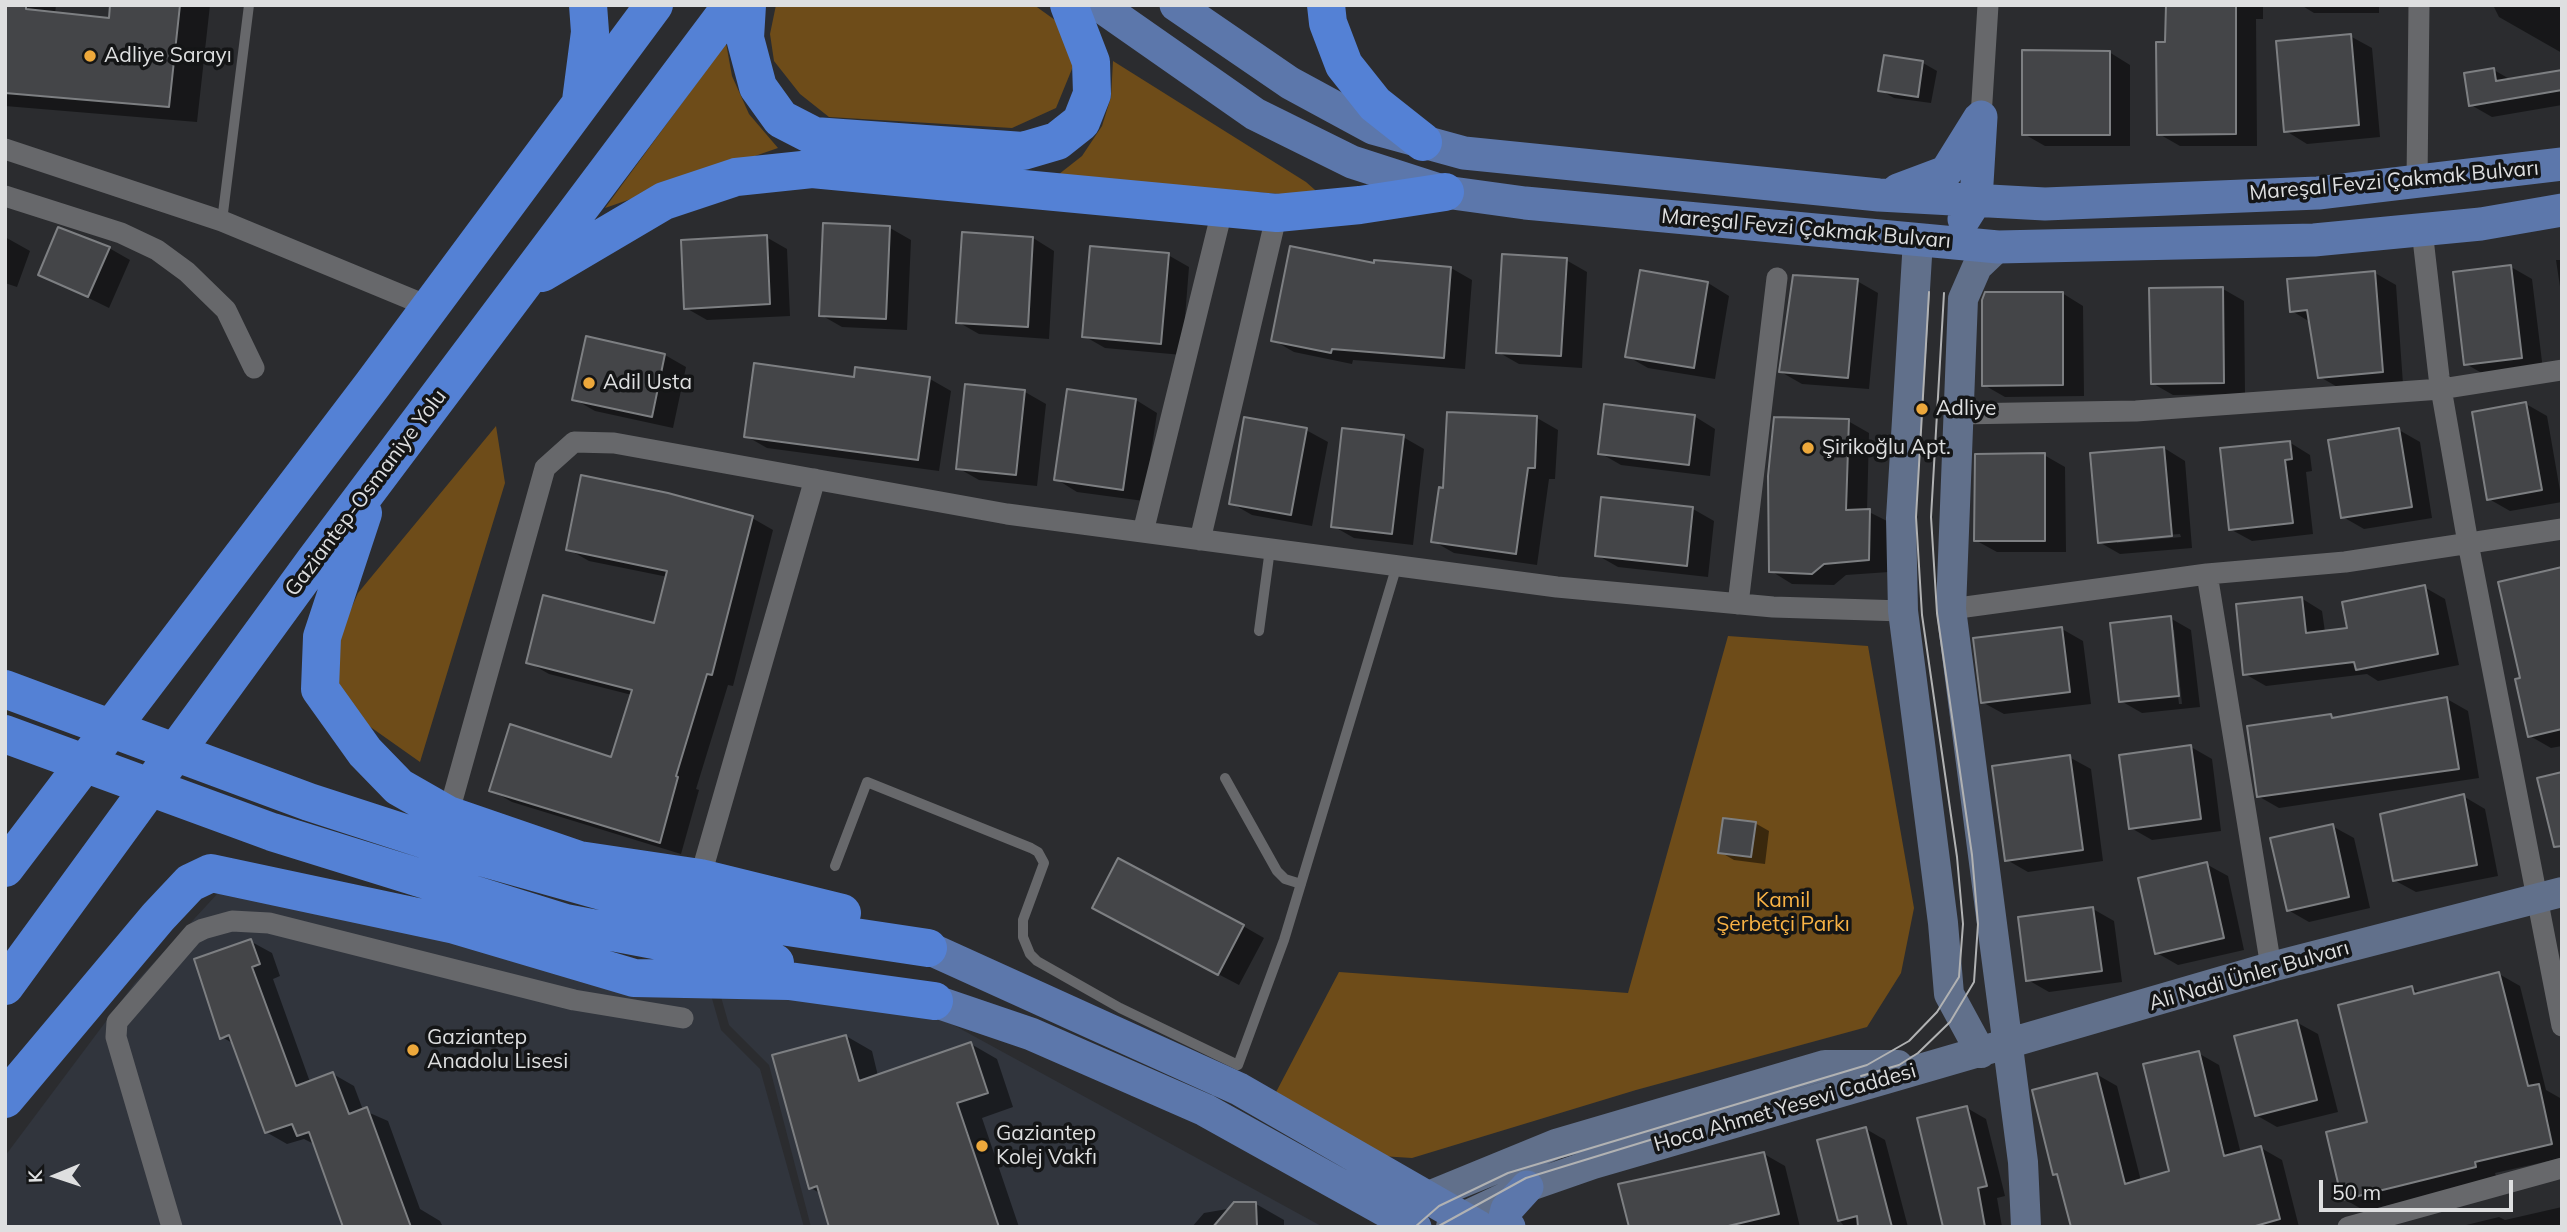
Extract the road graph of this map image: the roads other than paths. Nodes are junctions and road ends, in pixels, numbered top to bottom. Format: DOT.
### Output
graph roads {
  1 [pos="249,5"];
  2 [pos="588,5"];
  3 [pos="654,5"];
  4 [pos="732,5"];
  5 [pos="747,5"];
  6 [pos="1069,5"];
  7 [pos="1099,5"];
  8 [pos="1176,5"];
  9 [pos="1326,5"];
  10 [pos="1988,5"];
  11 [pos="2419,5"];
  12 [pos="581,103"];
  13 [pos="1981,117"];
  14 [pos="1423,142"];
  15 [pos="5,149"];
  16 [pos="2562,164"];
  17 [pos="2417,181"];
  18 [pos="1445,192"];
  19 [pos="1879,195"];
  20 [pos="5,196"];
  21 [pos="1976,200"];
  22 [pos="1223,207"];
  23 [pos="2562,210"];
  24 [pos="1277,213"];
  25 [pos="222,221"];
  26 [pos="2422,230"];
  27 [pos="1928,241"];
  28 [pos="1998,247"];
  29 [pos="1777,278"];
  30 [pos="522,285"];
  31 [pos="430,307"];
  32 [pos="254,368"];
  33 [pos="2562,370"];
  34 [pos="2441,389"];
  35 [pos="1958,414"];
  36 [pos="815,479"];
  37 [pos="374,483"];
  38 [pos="2562,529"];
  39 [pos="1143,532"];
  40 [pos="1200,540"];
  41 [pos="2468,543"];
  42 [pos="1270,549"];
  43 [pos="1397,565"];
  44 [pos="2207,574"];
  45 [pos="1738,604"];
  46 [pos="1951,609"];
  47 [pos="1903,611"];
  48 [pos="1259,631"];
  49 [pos="16,693"];
  50 [pos="5,734"];
  51 [pos="1225,778"];
  52 [pos="448,815"];
  53 [pos="835,866"];
  54 [pos="5,867"];
  55 [pos="700,878"];
  56 [pos="1301,884"];
  57 [pos="2550,895"];
  58 [pos="928,948"];
  59 [pos="2272,967"];
  60 [pos="5,986"];
  61 [pos="933,1001"];
  62 [pos="682,1018"];
  63 [pos="2562,1026"];
  64 [pos="1994,1049"];
  65 [pos="1937,1064"];
  66 [pos="5,1099"];
  67 [pos="2562,1168"];
  68 [pos="1527,1187"];
  69 [pos="2374,1223"];
  70 [pos="172,1227"];
  71 [pos="1394,1227"];
  72 [pos="1415,1227"];
  73 [pos="1451,1227"];
  74 [pos="1479,1227"];
  75 [pos="1509,1227"];
  76 [pos="2026,1227"];
  77 [pos="2348,1227"];
  1 -- 25 [label="lane"];
  2 -- 12 [label="highway"];
  3 -- 12 [label="highway"];
  4 -- 30 [label="highway, Gaziantep-Osmaniye Yolu"];
  5 -- 6 [label="highway"];
  7 -- 18 [label="main road, Mareşal Fevzi Çakmak Bulvarı"];
  8 -- 14 [label="main road, Mareşal Fevzi Çakmak Bulvarı"];
  9 -- 14 [label="highway"];
  10 -- 13 [label="street"];
  11 -- 17 [label="street"];
  12 -- 31 [label="highway"];
  13 -- 19 [label="main road"];
  13 -- 21 [label="main road"];
  14 -- 19 [label="main road, Mareşal Fevzi Çakmak Bulvarı"];
  15 -- 25 [label="street"];
  16 -- 17 [label="main road, Mareşal Fevzi Çakmak Bulvarı"];
  17 -- 21 [label="main road, Mareşal Fevzi Çakmak Bulvarı"];
  18 -- 24 [label="highway"];
  18 -- 27 [label="main road, Mareşal Fevzi Çakmak Bulvarı"];
  19 -- 21 [label="main road, Mareşal Fevzi Çakmak Bulvarı"];
  20 -- 32 [label="street"];
  21 -- 27 [label="main road"];
  22 -- 24 [label="highway"];
  22 -- 30 [label="highway"];
  22 -- 39 [label="street"];
  23 -- 26 [label="main road, Mareşal Fevzi Çakmak Bulvarı"];
  24 -- 40 [label="street"];
  25 -- 31 [label="street"];
  26 -- 28 [label="main road, Mareşal Fevzi Çakmak Bulvarı"];
  26 -- 34 [label="street"];
  27 -- 28 [label="main road, Mareşal Fevzi Çakmak Bulvarı"];
  27 -- 47 [label="street"];
  28 -- 35 [label="street"];
  29 -- 45 [label="street"];
  30 -- 37 [label="highway, Gaziantep-Osmaniye Yolu"];
  31 -- 54 [label="highway"];
  33 -- 34 [label="street"];
  34 -- 35 [label="street"];
  34 -- 41 [label="street"];
  35 -- 46 [label="street"];
  36 -- 39 [label="street"];
  36 -- 52 [label="street"];
  36 -- 55 [label="street"];
  37 -- 52 [label="highway"];
  37 -- 60 [label="highway, Gaziantep-Osmaniye Yolu"];
  38 -- 41 [label="street"];
  39 -- 40 [label="street"];
  40 -- 42 [label="street"];
  41 -- 44 [label="street"];
  41 -- 57 [label="street"];
  42 -- 43 [label="street"];
  42 -- 48 [label="lane"];
  43 -- 45 [label="street"];
  43 -- 56 [label="lane"];
  44 -- 46 [label="street"];
  44 -- 59 [label="street"];
  45 -- 47 [label="street"];
  46 -- 64 [label="street"];
  47 -- 64 [label="street"];
  49 -- 58 [label="highway"];
  50 -- 61 [label="highway"];
  51 -- 56 [label="lane"];
  52 -- 55 [label="highway"];
  53 -- 56 [label="lane"];
  55 -- 58 [label="highway"];
  57 -- 59 [label="street, Ali Nadi Ünler Bulvarı"];
  57 -- 63 [label="street"];
  58 -- 74 [label="main road"];
  59 -- 64 [label="street, Ali Nadi Ünler Bulvarı"];
  61 -- 66 [label="highway"];
  61 -- 72 [label="main road"];
  62 -- 70 [label="street"];
  64 -- 65 [label="street, Ali Nadi Ünler Bulvarı"];
  64 -- 76 [label="street"];
  65 -- 68 [label="street, Hoca Ahmet Yesevi Caddesi"];
  65 -- 71 [label="street, Hoca Ahmet Yesevi Caddesi"];
  67 -- 69 [label="street"];
  68 -- 73 [label="street, Hoca Ahmet Yesevi Caddesi"];
  68 -- 75 [label="main road"];
  69 -- 77 [label="street"];
}
